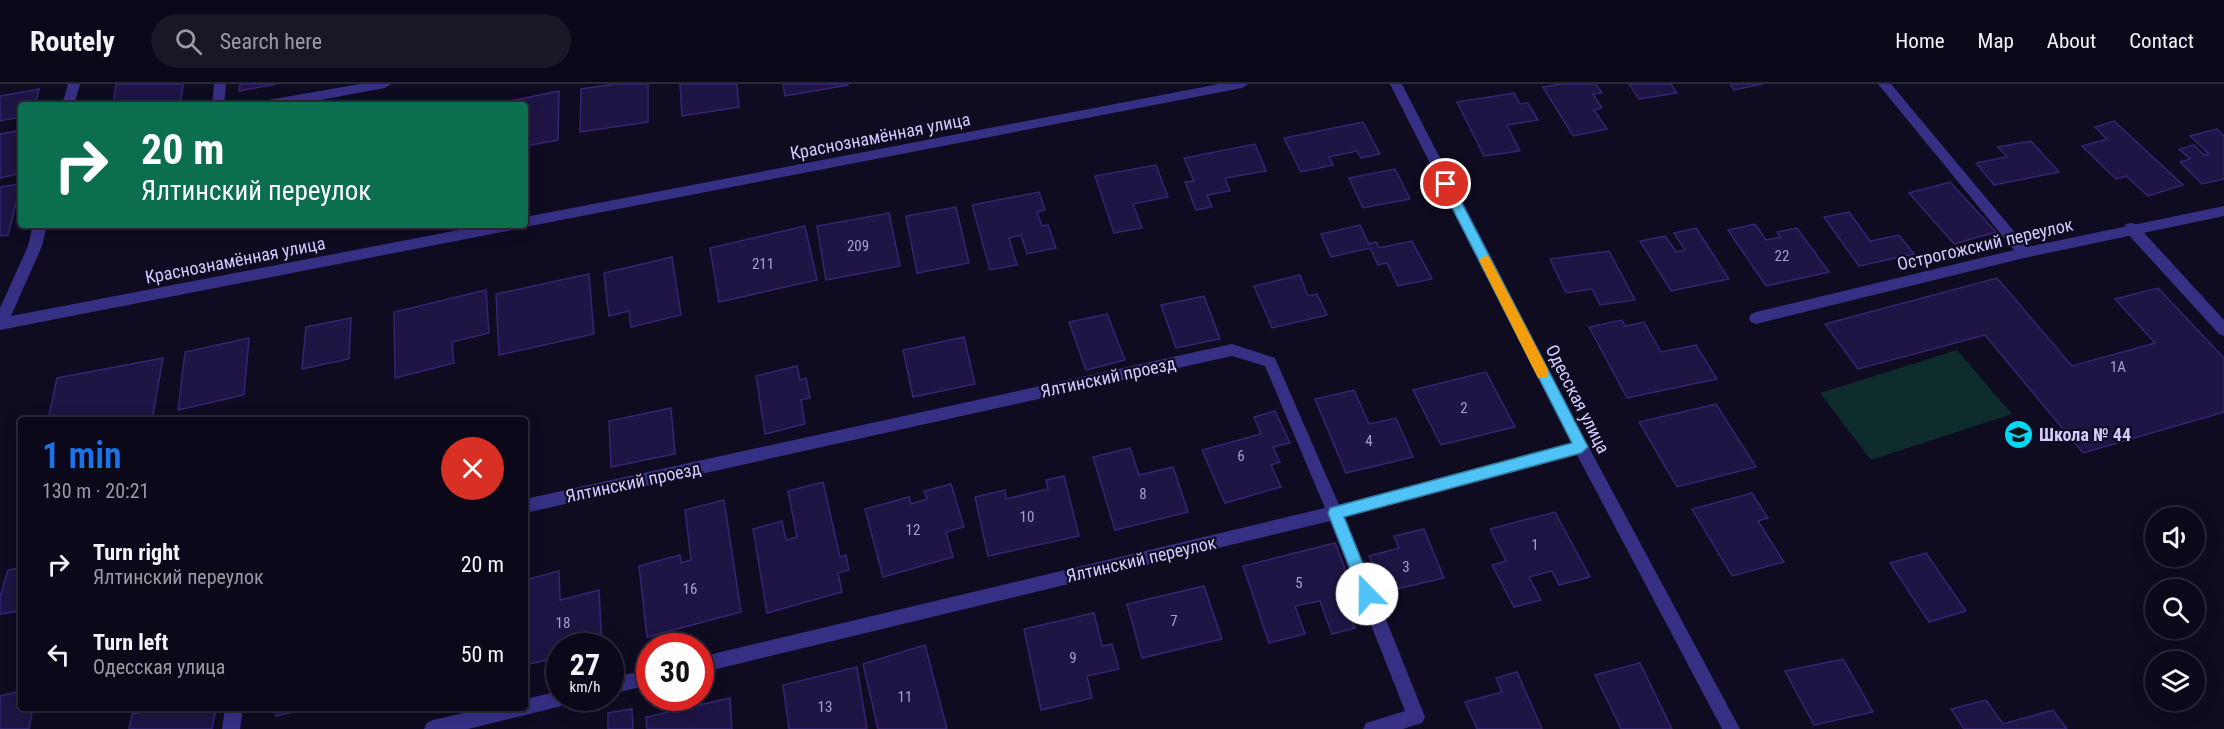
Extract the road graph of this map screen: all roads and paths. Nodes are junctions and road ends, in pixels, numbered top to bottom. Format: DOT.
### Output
graph roads {
  1 [pos="74,84"];
  2 [pos="220,84"];
  3 [pos="385,84"];
  4 [pos="1242,84"];
  5 [pos="1396,84"];
  6 [pos="1884,84"];
  7 [pos="69,102"];
  8 [pos="218,102"];
  9 [pos="285,102"];
  10 [pos="2224,211"];
  11 [pos="528,221"];
  12 [pos="39,228"];
  13 [pos="496,228"];
  14 [pos="2131,228"];
  15 [pos="2024,252"];
  16 [pos="1756,318"];
  17 [pos="0,324"];
  18 [pos="2224,330"];
  19 [pos="1581,447"];
  20 [pos="528,505"];
  21 [pos="1335,513"];
  22 [pos="714,662"];
  23 [pos="546,702"];
  24 [pos="528,706"];
  25 [pos="234,711"];
  26 [pos="508,711"];
  27 [pos="231,729"];
  28 [pos="433,729"];
  29 [pos="1372,729"];
  30 [pos="1731,729"];
  1 -- 7 [label="street"];
  2 -- 8 [label="street"];
  3 -- 9 [label="street"];
  4 -- 11 [label="street, Краснознамённая улица"];
  5 -- 19 [label="street, Одесская улица"];
  6 -- 15 [label="street"];
  10 -- 14 [label="street, Острогожский переулок"];
  12 -- 17 [label="street"];
  13 -- 17 [label="street, Краснознамённая улица"];
  14 -- 15 [label="street, Острогожский переулок"];
  14 -- 18 [label="street"];
  15 -- 16 [label="street, Острогожский переулок"];
  19 -- 21 [label="street, Ялтинский переулок"];
  19 -- 30 [label="street, Одесская улица"];
  20 -- 21 [label="street, Ялтинский проезд"];
  21 -- 22 [label="street, Ялтинский переулок"];
  21 -- 29 [label="street, Ялтинский проезд"];
  23 -- 24 [label="street"];
  25 -- 27 [label="street"];
  26 -- 28 [label="street"];
}
